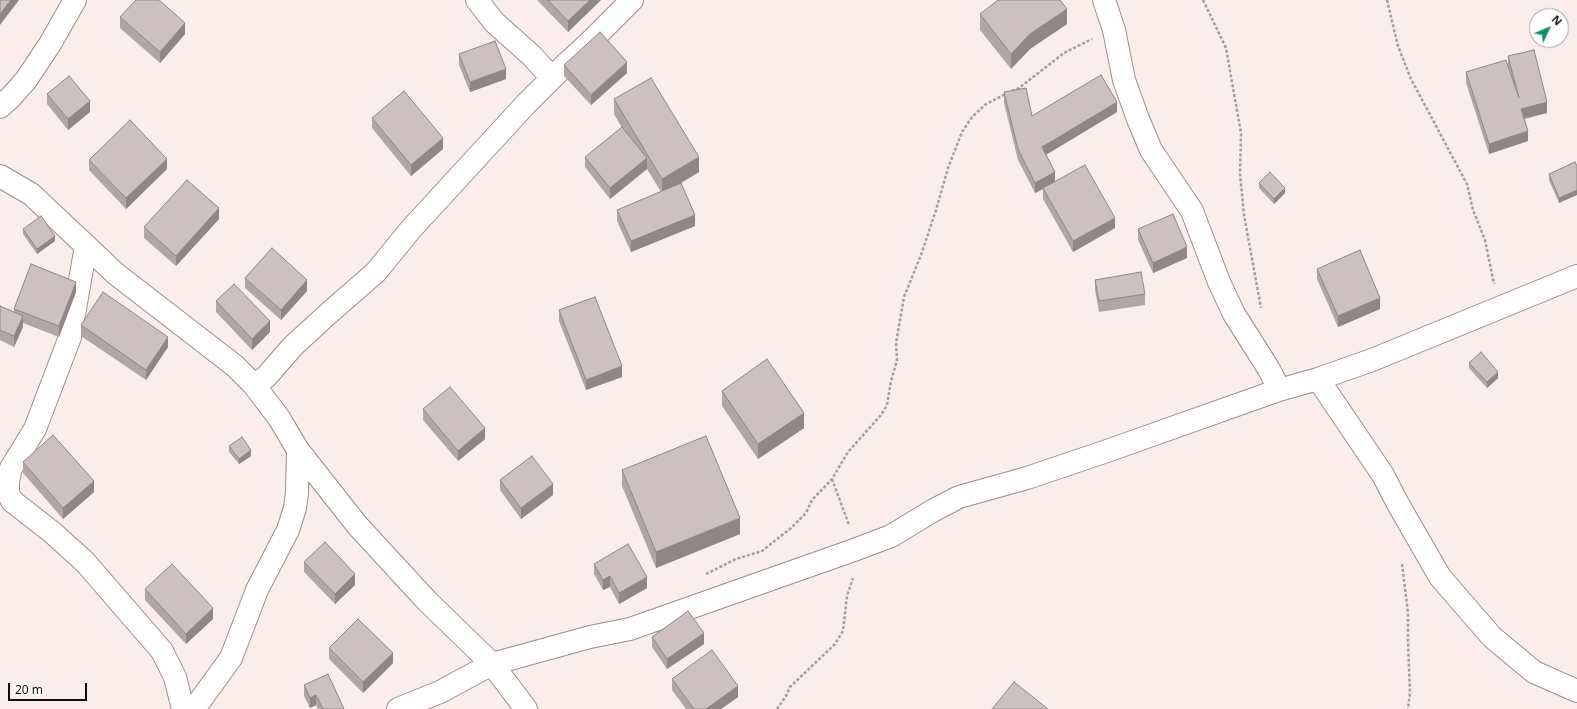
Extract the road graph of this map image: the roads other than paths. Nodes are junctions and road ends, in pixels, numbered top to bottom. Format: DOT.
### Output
graph roads {
  1 [pos="75,0"];
  2 [pos="477,0"];
  3 [pos="632,0"];
  4 [pos="1104,0"];
  5 [pos="1115,0"];
  6 [pos="1114,30"];
  7 [pos="552,78"];
  8 [pos="0,107"];
  9 [pos="0,176"];
  10 [pos="86,246"];
  11 [pos="1577,276"];
  12 [pos="1318,379"];
  13 [pos="254,386"];
  14 [pos="1280,390"];
  15 [pos="298,450"];
  16 [pos="6,500"];
  17 [pos="492,664"];
  18 [pos="1577,691"];
  19 [pos="182,709"];
  20 [pos="194,709"];
  21 [pos="398,709"];
  22 [pos="526,709"];
  1 -- 8 [label="street"];
  2 -- 7 [label="street"];
  3 -- 7 [label="street"];
  4 -- 6 [label="street"];
  5 -- 6 [label="street"];
  6 -- 14 [label="street"];
  7 -- 13 [label="street"];
  9 -- 10 [label="street"];
  10 -- 13 [label="street"];
  10 -- 16 [label="street"];
  11 -- 12 [label="street"];
  12 -- 14 [label="street"];
  12 -- 18 [label="street"];
  13 -- 15 [label="street"];
  14 -- 17 [label="street"];
  15 -- 17 [label="street"];
  15 -- 20 [label="street"];
  16 -- 19 [label="street"];
  17 -- 21 [label="street"];
  17 -- 22 [label="street"];
}
